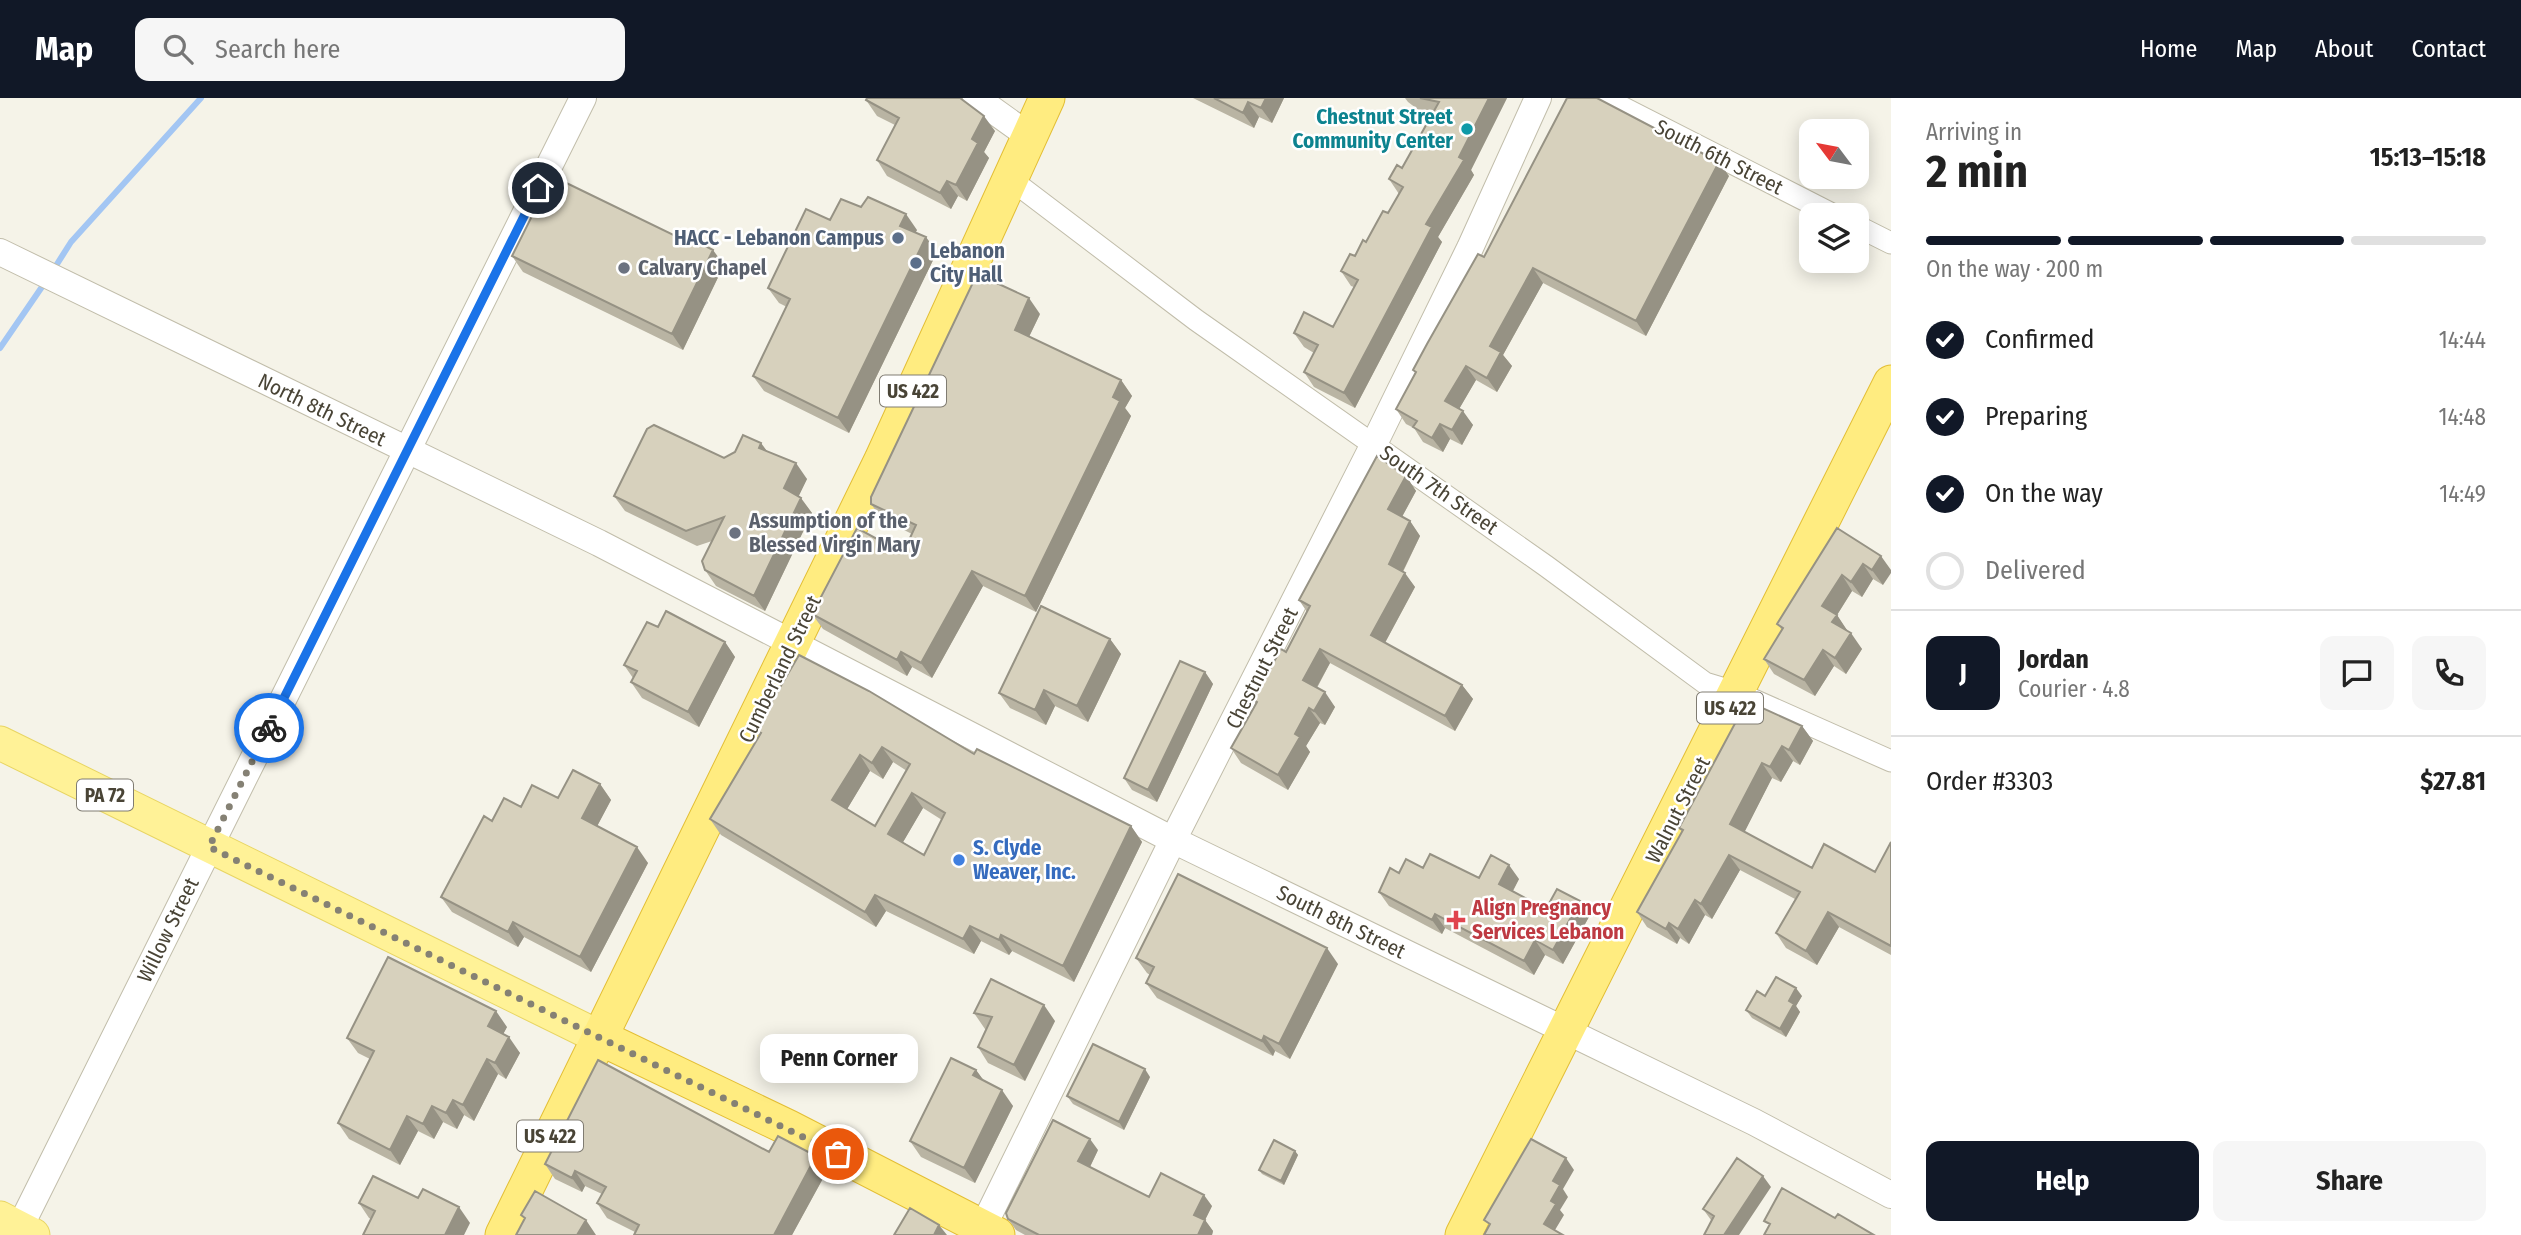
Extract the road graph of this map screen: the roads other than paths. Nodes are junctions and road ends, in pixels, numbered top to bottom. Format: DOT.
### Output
graph roads {
  1 [pos="583,98"];
  2 [pos="976,98"];
  3 [pos="1047,98"];
  4 [pos="1538,98"];
  5 [pos="1604,98"];
  6 [pos="1029,136"];
  7 [pos="1009,178"];
  8 [pos="1811,203"];
  9 [pos="1869,232"];
  10 [pos="1891,243"];
  11 [pos="0,252"];
  12 [pos="1891,383"];
  13 [pos="1374,444"];
  14 [pos="407,451"];
  15 [pos="793,644"];
  16 [pos="1738,693"];
  17 [pos="0,743"];
  18 [pos="1891,761"];
  19 [pos="1173,841"];
  20 [pos="209,847"];
  21 [pos="1564,1030"];
  22 [pos="599,1037"];
  23 [pos="1891,1195"];
  24 [pos="17,1229"];
  25 [pos="986,1232"];
  26 [pos="503,1235"];
  27 [pos="1463,1235"];
  1 -- 14 [label="street, Willow Street"];
  2 -- 6 [label="street"];
  3 -- 6 [label="highway, Cumberland Street / US 422"];
  4 -- 13 [label="street, Chestnut Street"];
  5 -- 8 [label="street, South 6th Street"];
  6 -- 7 [label="highway, Cumberland Street / US 422"];
  7 -- 13 [label="street, South 7th Street"];
  7 -- 15 [label="highway, Cumberland Street / US 422"];
  9 -- 10 [label="street"];
  11 -- 14 [label="street, North 8th Street"];
  12 -- 16 [label="highway, Walnut Street / US 422"];
  13 -- 16 [label="street, South 7th Street"];
  13 -- 19 [label="street, Chestnut Street"];
  14 -- 15 [label="street, North 8th Street"];
  14 -- 20 [label="street, Willow Street"];
  15 -- 19 [label="street, South 8th Street"];
  15 -- 22 [label="highway, Cumberland Street / US 422"];
  16 -- 18 [label="street, South 7th Street"];
  16 -- 21 [label="highway, Walnut Street / US 422"];
  17 -- 20 [label="main road, PA 72"];
  19 -- 21 [label="street, South 8th Street"];
  19 -- 25 [label="street, Chestnut Street"];
  20 -- 22 [label="main road, PA 72"];
  20 -- 24 [label="street, Willow Street"];
  21 -- 23 [label="street, South 8th Street"];
  21 -- 27 [label="highway, Walnut Street / US 422"];
  22 -- 25 [label="highway, PA 72"];
  22 -- 26 [label="highway, Cumberland Street / US 422"];
}
